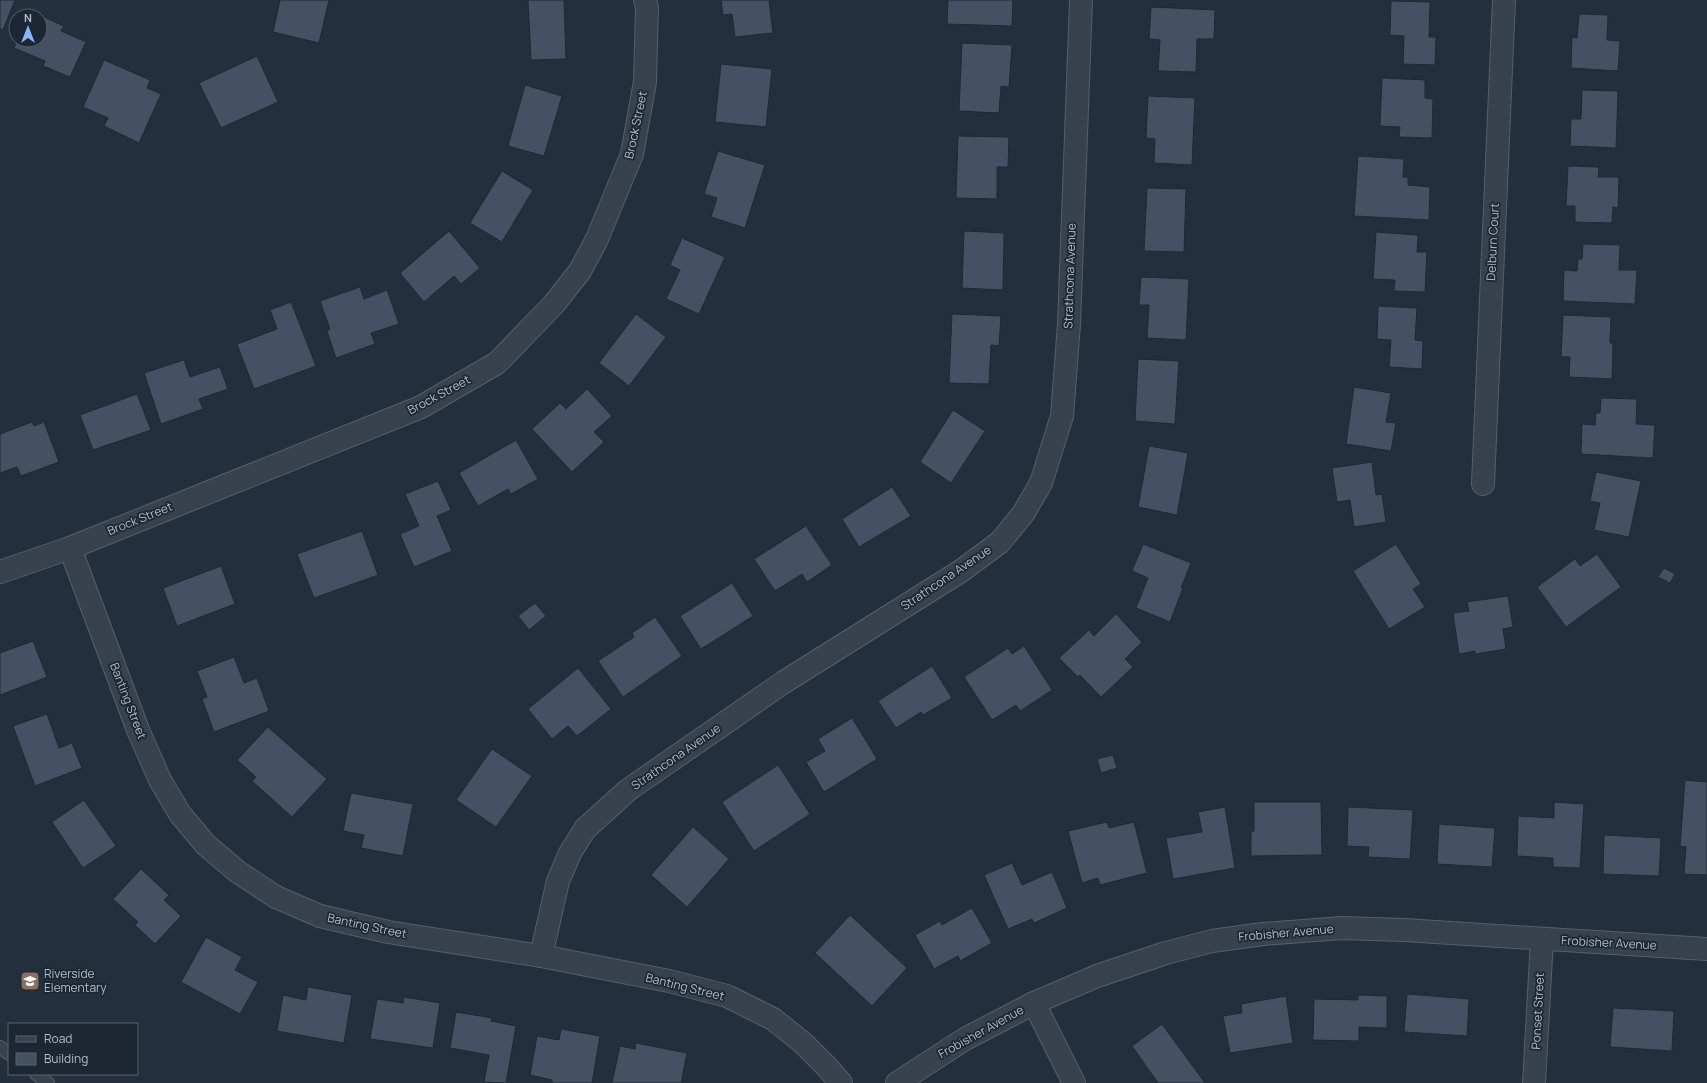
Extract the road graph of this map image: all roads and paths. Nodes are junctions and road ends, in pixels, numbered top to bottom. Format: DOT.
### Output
graph roads {
  1 [pos="645,0"];
  2 [pos="1081,0"];
  3 [pos="1504,0"];
  4 [pos="1483,484"];
  5 [pos="70,548"];
  6 [pos="0,572"];
  7 [pos="1542,939"];
  8 [pos="1707,949"];
  9 [pos="541,956"];
  10 [pos="1034,1003"];
  11 [pos="0,1047"];
  12 [pos="8,1053"];
  13 [pos="37,1075"];
  14 [pos="48,1083"];
  15 [pos="841,1083"];
  16 [pos="897,1083"];
  17 [pos="1074,1083"];
  18 [pos="1534,1083"];
  1 -- 5 [label="street, Brock Street"];
  2 -- 9 [label="street, Strathcona Avenue"];
  3 -- 4 [label="street, Delburn Court"];
  5 -- 6 [label="street, Brock Street"];
  5 -- 9 [label="street, Banting Street"];
  7 -- 8 [label="street, Frobisher Avenue"];
  7 -- 10 [label="street, Frobisher Avenue"];
  7 -- 18 [label="street, Ponset Street"];
  9 -- 15 [label="street, Banting Street"];
  10 -- 16 [label="street, Frobisher Avenue"];
  10 -- 17 [label="street"];
  11 -- 12 [label="lane"];
  13 -- 14 [label="lane"];
}
